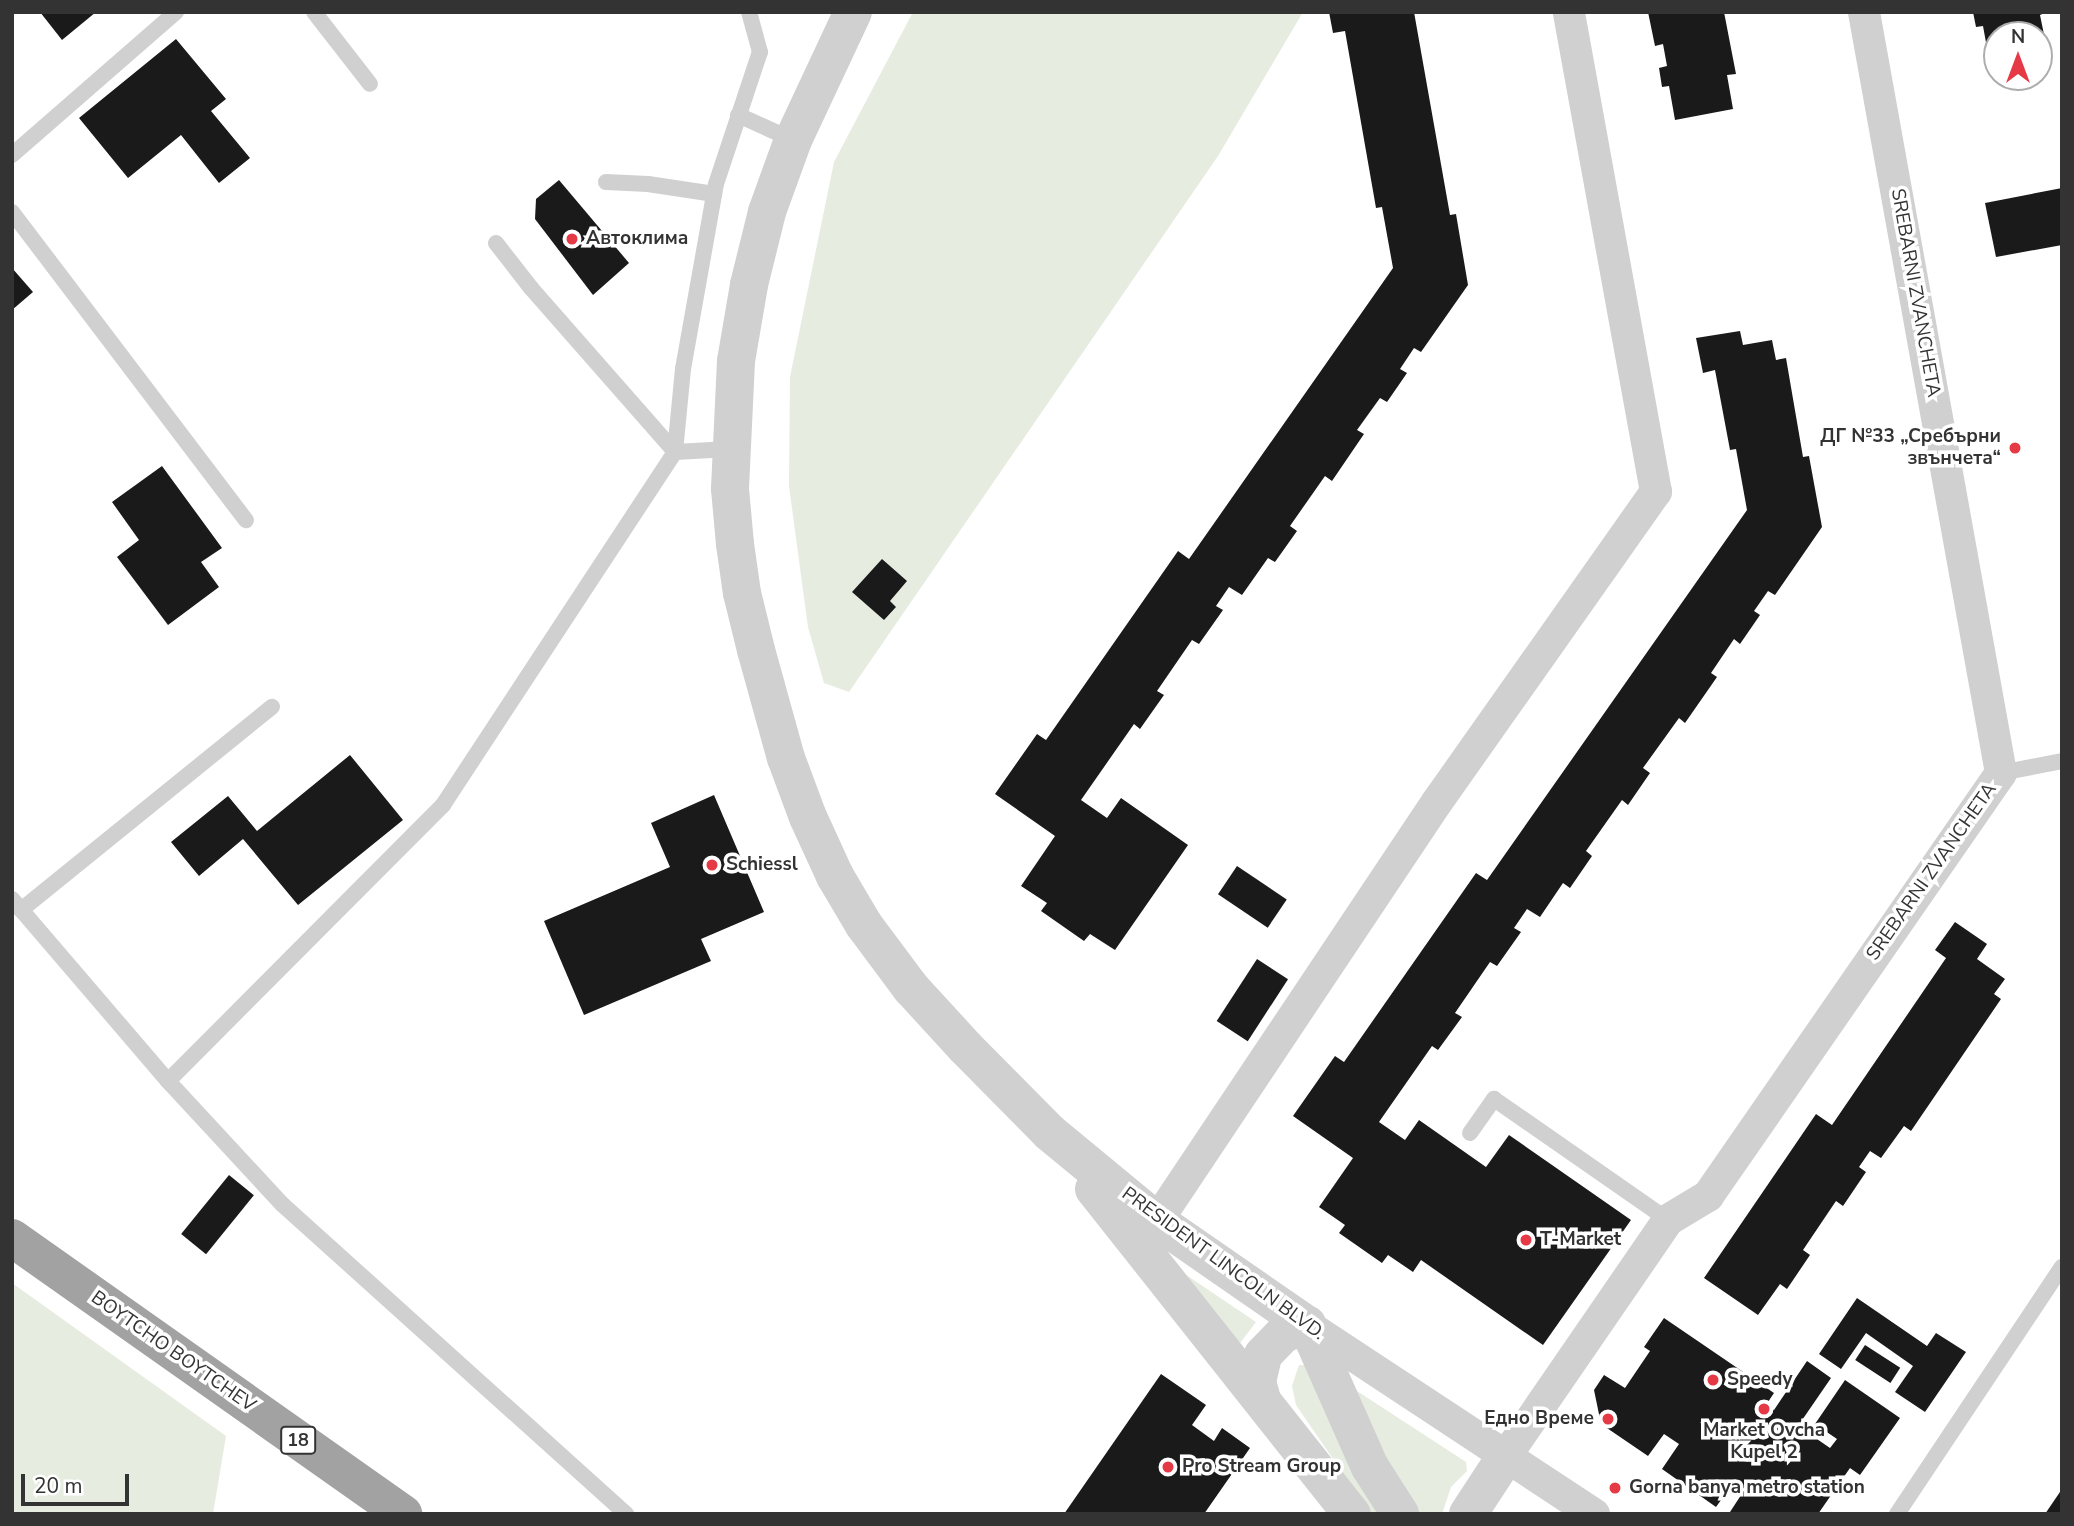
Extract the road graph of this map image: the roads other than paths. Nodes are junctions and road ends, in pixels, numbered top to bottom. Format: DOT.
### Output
graph roads {
  1 [pos="176,12"];
  2 [pos="314,12"];
  3 [pos="749,12"];
  4 [pos="853,12"];
  5 [pos="1569,12"];
  6 [pos="1864,12"];
  7 [pos="370,83"];
  8 [pos="738,115"];
  9 [pos="793,140"];
  10 [pos="12,155"];
  11 [pos="606,182"];
  12 [pos="714,194"];
  13 [pos="12,212"];
  14 [pos="496,243"];
  15 [pos="730,449"];
  16 [pos="675,452"];
  17 [pos="246,520"];
  18 [pos="272,708"];
  19 [pos="2062,761"];
  20 [pos="2001,773"];
  21 [pos="17,904"];
  22 [pos="168,1081"];
  23 [pos="1049,1132"];
  24 [pos="1470,1133"];
  25 [pos="1668,1220"];
  26 [pos="1157,1221"];
  27 [pos="12,1238"];
  28 [pos="2062,1267"];
  29 [pos="1307,1325"];
  30 [pos="1261,1396"];
  31 [pos="1506,1456"];
  32 [pos="404,1514"];
  33 [pos="626,1514"];
  34 [pos="1352,1514"];
  35 [pos="1400,1514"];
  36 [pos="1468,1514"];
  37 [pos="1594,1514"];
  38 [pos="1897,1514"];
  1 -- 10 [label="lane"];
  2 -- 7 [label="lane"];
  3 -- 8 [label="lane"];
  4 -- 9 [label="street, PRESIDENT LINCOLN BLVD."];
  5 -- 26 [label="street"];
  6 -- 20 [label="street, SREBARNI ZVANCHETA"];
  8 -- 9 [label="lane"];
  8 -- 12 [label="lane"];
  9 -- 15 [label="street, PRESIDENT LINCOLN BLVD."];
  11 -- 12 [label="lane"];
  12 -- 16 [label="lane"];
  13 -- 17 [label="lane"];
  14 -- 16 [label="lane"];
  15 -- 16 [label="lane"];
  15 -- 23 [label="street, PRESIDENT LINCOLN BLVD."];
  16 -- 22 [label="lane"];
  18 -- 21 [label="lane"];
  19 -- 20 [label="lane"];
  20 -- 25 [label="street, SREBARNI ZVANCHETA"];
  21 -- 22 [label="lane"];
  22 -- 33 [label="lane"];
  23 -- 26 [label="street, PRESIDENT LINCOLN BLVD."];
  23 -- 30 [label="street"];
  24 -- 25 [label="lane"];
  25 -- 31 [label="street, SREBARNI ZVANCHETA"];
  26 -- 29 [label="street, PRESIDENT LINCOLN BLVD."];
  27 -- 32 [label="highway, BOYTCHO BOYTCHEV / 18"];
  28 -- 38 [label="lane"];
  29 -- 30 [label="street"];
  29 -- 31 [label="street, PRESIDENT LINCOLN BLVD."];
  29 -- 35 [label="street"];
  30 -- 34 [label="street"];
  31 -- 36 [label="street"];
  31 -- 37 [label="street, PRESIDENT LINCOLN BLVD."];
}
